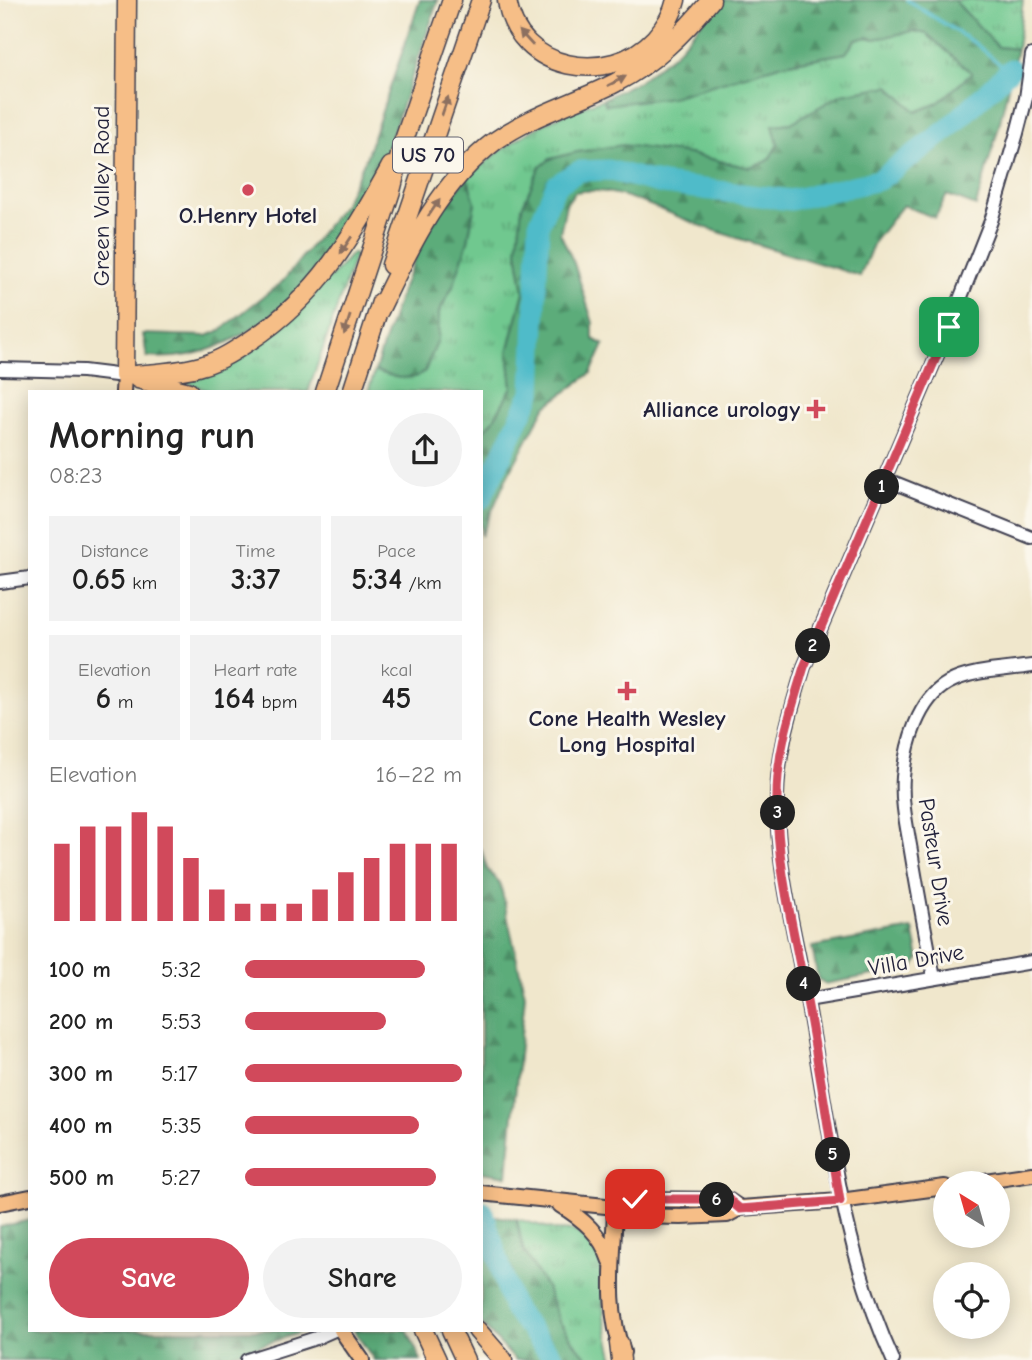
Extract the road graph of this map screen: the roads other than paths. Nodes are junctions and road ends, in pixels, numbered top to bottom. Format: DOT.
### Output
graph roads {
  1 [pos="127,0"];
  2 [pos="452,0"];
  3 [pos="481,0"];
  4 [pos="507,0"];
  5 [pos="676,0"];
  6 [pos="711,0"];
  7 [pos="1032,55"];
  8 [pos="403,143"];
  9 [pos="379,311"];
  10 [pos="0,369"];
  11 [pos="124,384"];
  12 [pos="174,390"];
  13 [pos="326,390"];
  14 [pos="353,390"];
  15 [pos="885,479"];
  16 [pos="1032,538"];
  17 [pos="28,578"];
  18 [pos="0,582"];
  19 [pos="1032,666"];
  20 [pos="1032,962"];
  21 [pos="934,978"];
  22 [pos="807,1000"];
  23 [pos="1032,1174"];
  24 [pos="1010,1177"];
  25 [pos="933,1189"];
  26 [pos="483,1193"];
  27 [pos="28,1197"];
  28 [pos="840,1201"];
  29 [pos="555,1202"];
  30 [pos="0,1203"];
  31 [pos="615,1207"];
  32 [pos="613,1268"];
  33 [pos="330,1332"];
  34 [pos="342,1332"];
  35 [pos="424,1332"];
  36 [pos="452,1332"];
  37 [pos="479,1332"];
  38 [pos="622,1354"];
  39 [pos="247,1360"];
  40 [pos="362,1360"];
  41 [pos="437,1360"];
  42 [pos="465,1360"];
  43 [pos="503,1360"];
  44 [pos="893,1360"];
  1 -- 11 [label="highway, Green Valley Road"];
  2 -- 8 [label="highway, US 70"];
  9 -- 3 [label="highway, US 70, one-way"];
  5 -- 4 [label="highway, one-way"];
  9 -- 6 [label="highway, one-way"];
  7 -- 15 [label="street"];
  8 -- 11 [label="highway, one-way"];
  8 -- 13 [label="highway, US 70, one-way"];
  9 -- 14 [label="highway, US 70"];
  10 -- 11 [label="street"];
  11 -- 12 [label="highway"];
  15 -- 16 [label="street"];
  15 -- 22 [label="street"];
  17 -- 18 [label="street"];
  19 -- 21 [label="street, Pasteur Drive"];
  20 -- 21 [label="street, Villa Drive"];
  21 -- 22 [label="street, Villa Drive"];
  22 -- 28 [label="street"];
  23 -- 24 [label="main road"];
  25 -- 28 [label="main road"];
  26 -- 29 [label="main road"];
  27 -- 30 [label="main road"];
  28 -- 31 [label="main road"];
  28 -- 44 [label="street"];
  29 -- 31 [label="main road"];
  29 -- 32 [label="main road"];
  31 -- 32 [label="main road"];
  32 -- 38 [label="main road"];
  33 -- 39 [label="street"];
  34 -- 40 [label="main road"];
  35 -- 41 [label="highway"];
  36 -- 42 [label="highway"];
  37 -- 43 [label="highway"];
}
